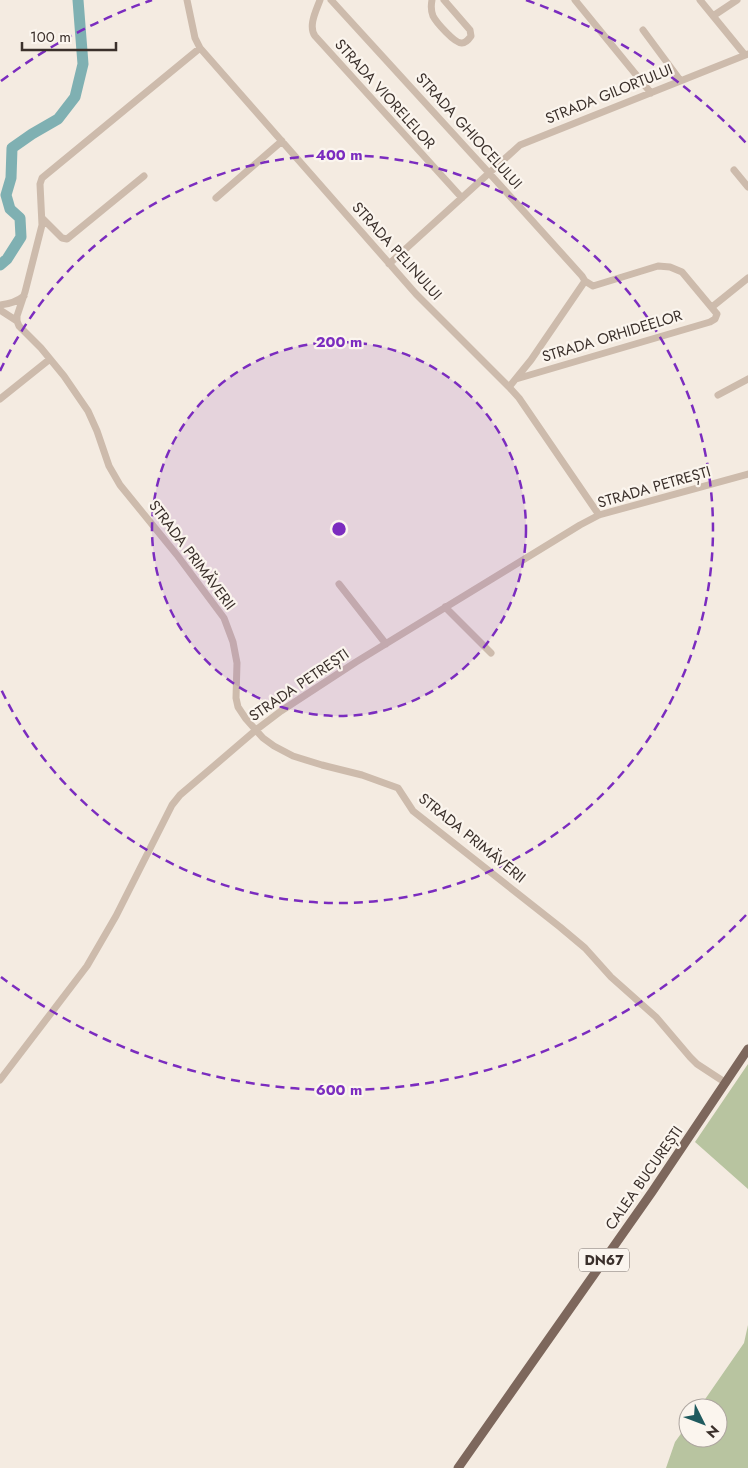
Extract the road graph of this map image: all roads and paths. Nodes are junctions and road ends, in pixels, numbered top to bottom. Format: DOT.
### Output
graph roads {
  1 [pos="187,0"];
  2 [pos="320,0"];
  3 [pos="331,0"];
  4 [pos="432,0"];
  5 [pos="444,0"];
  6 [pos="575,0"];
  7 [pos="700,0"];
  8 [pos="738,0"];
  9 [pos="713,16"];
  10 [pos="643,30"];
  11 [pos="200,48"];
  12 [pos="746,55"];
  13 [pos="680,80"];
  14 [pos="651,93"];
  15 [pos="282,140"];
  16 [pos="734,170"];
  17 [pos="490,174"];
  18 [pos="144,176"];
  19 [pos="748,187"];
  20 [pos="216,198"];
  21 [pos="462,198"];
  22 [pos="42,218"];
  23 [pos="389,264"];
  24 [pos="748,278"];
  25 [pos="585,282"];
  26 [pos="24,296"];
  27 [pos="0,305"];
  28 [pos="712,307"];
  29 [pos="0,310"];
  30 [pos="16,321"];
  31 [pos="50,359"];
  32 [pos="516,379"];
  33 [pos="748,379"];
  34 [pos="509,387"];
  35 [pos="718,395"];
  36 [pos="0,399"];
  37 [pos="748,474"];
  38 [pos="599,515"];
  39 [pos="339,584"];
  40 [pos="445,607"];
  41 [pos="386,644"];
  42 [pos="491,654"];
  43 [pos="256,730"];
  44 [pos="748,1049"];
  45 [pos="0,1080"];
  46 [pos="726,1083"];
  47 [pos="458,1468"];
  1 -- 11 [label="street, STRADA PELINULUI"];
  2 -- 21 [label="street, STRADA VIORELELOR"];
  3 -- 17 [label="street, STRADA GHIOCELULUI"];
  4 -- 5 [label="street"];
  6 -- 14 [label="street"];
  7 -- 9 [label="street"];
  8 -- 9 [label="street"];
  9 -- 12 [label="street"];
  10 -- 13 [label="street"];
  11 -- 15 [label="street, STRADA PELINULUI"];
  11 -- 22 [label="street"];
  12 -- 13 [label="street, STRADA GILORTULUI"];
  13 -- 14 [label="street, STRADA GILORTULUI"];
  14 -- 17 [label="street, STRADA GILORTULUI"];
  15 -- 20 [label="street"];
  15 -- 23 [label="street, STRADA PELINULUI"];
  16 -- 19 [label="street"];
  17 -- 21 [label="street"];
  17 -- 25 [label="street, STRADA GHIOCELULUI"];
  18 -- 22 [label="street"];
  21 -- 23 [label="street"];
  22 -- 26 [label="street"];
  23 -- 34 [label="street, STRADA PELINULUI"];
  24 -- 28 [label="street"];
  25 -- 28 [label="street"];
  25 -- 32 [label="street"];
  26 -- 27 [label="street"];
  26 -- 30 [label="street"];
  28 -- 32 [label="street, STRADA ORHIDEELOR"];
  29 -- 30 [label="street, STRADA PRIMĂVERII"];
  30 -- 31 [label="street, STRADA PRIMĂVERII"];
  31 -- 36 [label="street"];
  31 -- 43 [label="street, STRADA PRIMĂVERII"];
  32 -- 34 [label="street"];
  33 -- 35 [label="street"];
  34 -- 38 [label="street, STRADA PELINULUI"];
  37 -- 38 [label="street, STRADA PETREȘTI"];
  38 -- 40 [label="street, STRADA PETREȘTI"];
  39 -- 41 [label="street"];
  40 -- 41 [label="street, STRADA PETREȘTI"];
  40 -- 42 [label="street"];
  41 -- 43 [label="street, STRADA PETREȘTI"];
  43 -- 45 [label="street, STRADA PETREȘTI"];
  43 -- 46 [label="street, STRADA PRIMĂVERII"];
  44 -- 46 [label="main road, CALEA BUCUREȘTI / DN67"];
  46 -- 47 [label="main road, CALEA BUCUREȘTI / DN67"];
}
